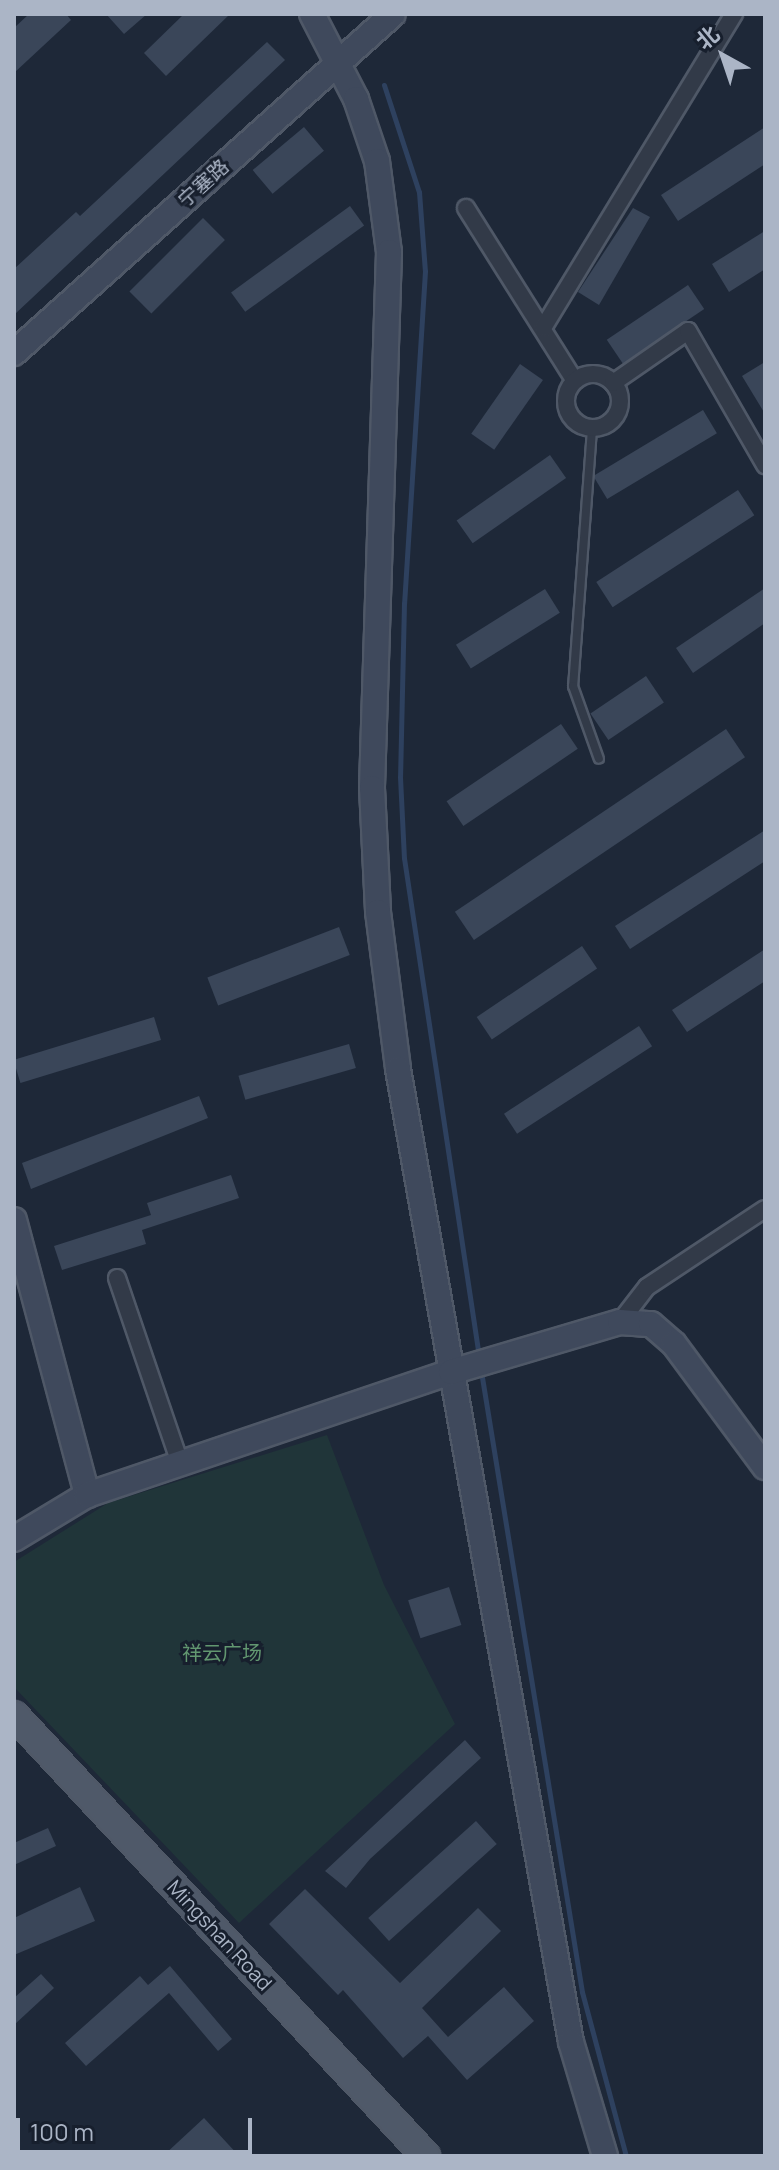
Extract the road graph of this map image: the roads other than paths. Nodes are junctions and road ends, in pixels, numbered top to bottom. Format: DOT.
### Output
graph roads {
  1 [pos="312,14"];
  2 [pos="393,14"];
  3 [pos="734,14"];
  4 [pos="337,62"];
  5 [pos="466,208"];
  6 [pos="543,328"];
  7 [pos="14,353"];
  8 [pos="575,381"];
  9 [pos="613,383"];
  10 [pos="592,429"];
  11 [pos="765,465"];
  12 [pos="599,759"];
  13 [pos="765,1209"];
  14 [pos="14,1220"];
  15 [pos="117,1278"];
  16 [pos="620,1322"];
  17 [pos="471,1367"];
  18 [pos="180,1463"];
  19 [pos="765,1467"];
  20 [pos="87,1495"];
  21 [pos="14,1539"];
  22 [pos="14,1715"];
  23 [pos="426,2156"];
  24 [pos="605,2156"];
  1 -- 4 [label="street"];
  2 -- 4 [label="street, 宁塞路"];
  3 -- 6 [label="street"];
  4 -- 7 [label="street, 宁塞路"];
  4 -- 17 [label="street"];
  5 -- 6 [label="street"];
  6 -- 8 [label="street"];
  8 -- 9 [label="street"];
  8 -- 10 [label="street"];
  9 -- 10 [label="street"];
  9 -- 11 [label="street"];
  10 -- 12 [label="lane"];
  13 -- 16 [label="street"];
  14 -- 20 [label="street"];
  15 -- 18 [label="street"];
  16 -- 17 [label="street"];
  16 -- 19 [label="street"];
  17 -- 18 [label="street"];
  17 -- 24 [label="street"];
  18 -- 20 [label="street"];
  20 -- 21 [label="street"];
  22 -- 23 [label="main road, Mingshan Road"];
}
